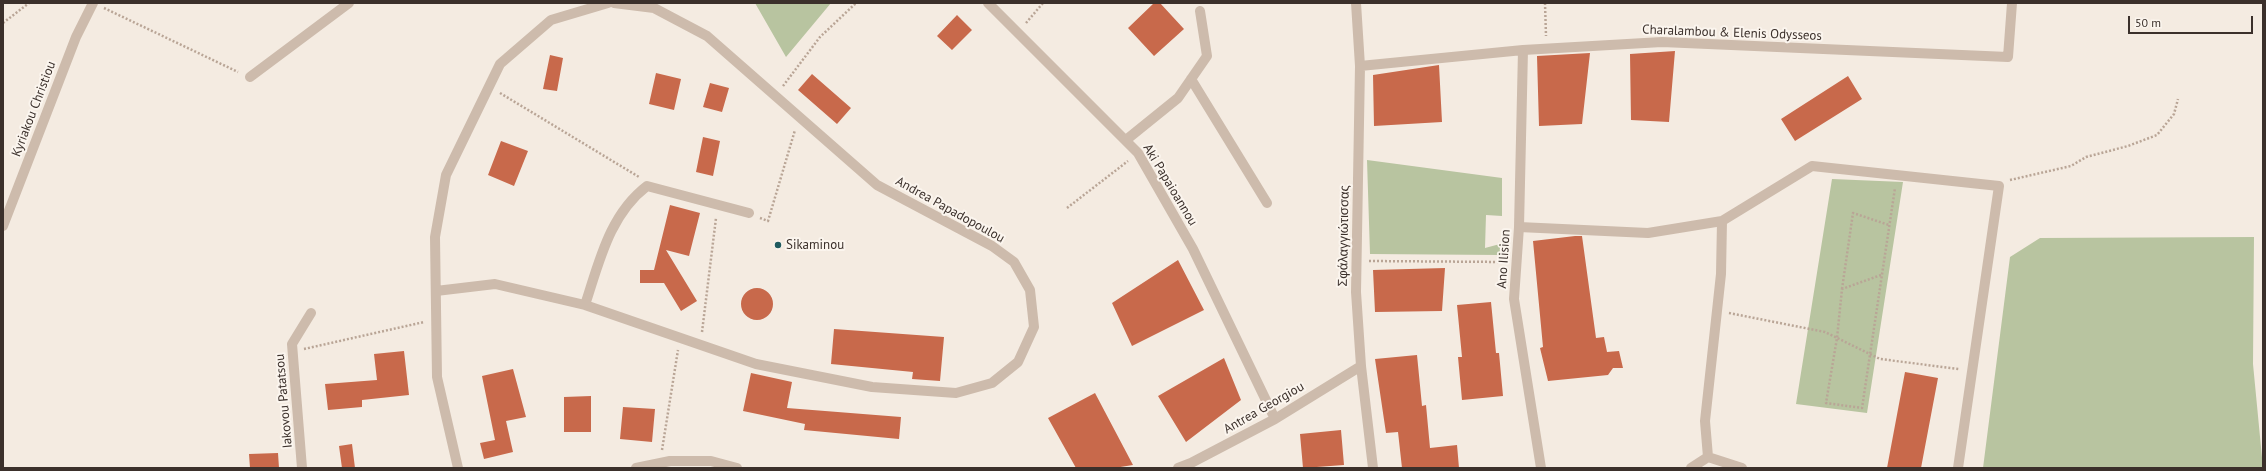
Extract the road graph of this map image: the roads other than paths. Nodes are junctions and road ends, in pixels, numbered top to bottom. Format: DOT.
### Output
graph roads {
  1 [pos="349,3"];
  2 [pos="608,3"];
  3 [pos="614,3"];
  4 [pos="988,3"];
  5 [pos="1356,3"];
  6 [pos="2012,3"];
  7 [pos="97,5"];
  8 [pos="1200,11"];
  9 [pos="1523,50"];
  10 [pos="1360,66"];
  11 [pos="250,77"];
  12 [pos="1191,79"];
  13 [pos="1126,140"];
  14 [pos="1267,203"];
  15 [pos="749,213"];
  16 [pos="1722,221"];
  17 [pos="3,226"];
  18 [pos="1519,227"];
  19 [pos="436,291"];
  20 [pos="585,305"];
  21 [pos="311,313"];
  22 [pos="1361,366"];
  23 [pos="1275,420"];
  24 [pos="1708,457"];
  25 [pos="302,468"];
  26 [pos="458,468"];
  27 [pos="636,468"];
  28 [pos="737,468"];
  29 [pos="1178,468"];
  30 [pos="1373,468"];
  31 [pos="1541,468"];
  32 [pos="1692,468"];
  33 [pos="1742,468"];
  34 [pos="1958,468"];
  1 -- 11 [label="street"];
  2 -- 19 [label="street"];
  3 -- 20 [label="street, Andrea Papadopoulou"];
  4 -- 13 [label="street, Aki Papaioannou"];
  5 -- 10 [label="street, Σφάλαγγιώτισσας"];
  6 -- 9 [label="street, Charalambou & Elenis Odysseos"];
  7 -- 17 [label="street, Kyriakou Christiou"];
  8 -- 12 [label="street"];
  9 -- 10 [label="street, Charalambou & Elenis Odysseos"];
  9 -- 18 [label="street, Ano Ilision"];
  10 -- 22 [label="street, Σφάλαγγιώτισσας"];
  12 -- 13 [label="street"];
  12 -- 14 [label="street"];
  13 -- 23 [label="street, Aki Papaioannou"];
  15 -- 20 [label="street"];
  16 -- 18 [label="street"];
  16 -- 24 [label="street"];
  16 -- 34 [label="street"];
  18 -- 31 [label="street, Ano Ilision"];
  19 -- 20 [label="street, Andrea Papadopoulou"];
  19 -- 26 [label="street"];
  21 -- 25 [label="street, Iakovou Patatsou"];
  22 -- 23 [label="street, Antrea Georgiou"];
  22 -- 30 [label="street, Σφάλαγγιώτισσας"];
  23 -- 29 [label="street, Antrea Georgiou"];
  24 -- 32 [label="street"];
  24 -- 33 [label="street"];
  27 -- 28 [label="street"];
}
